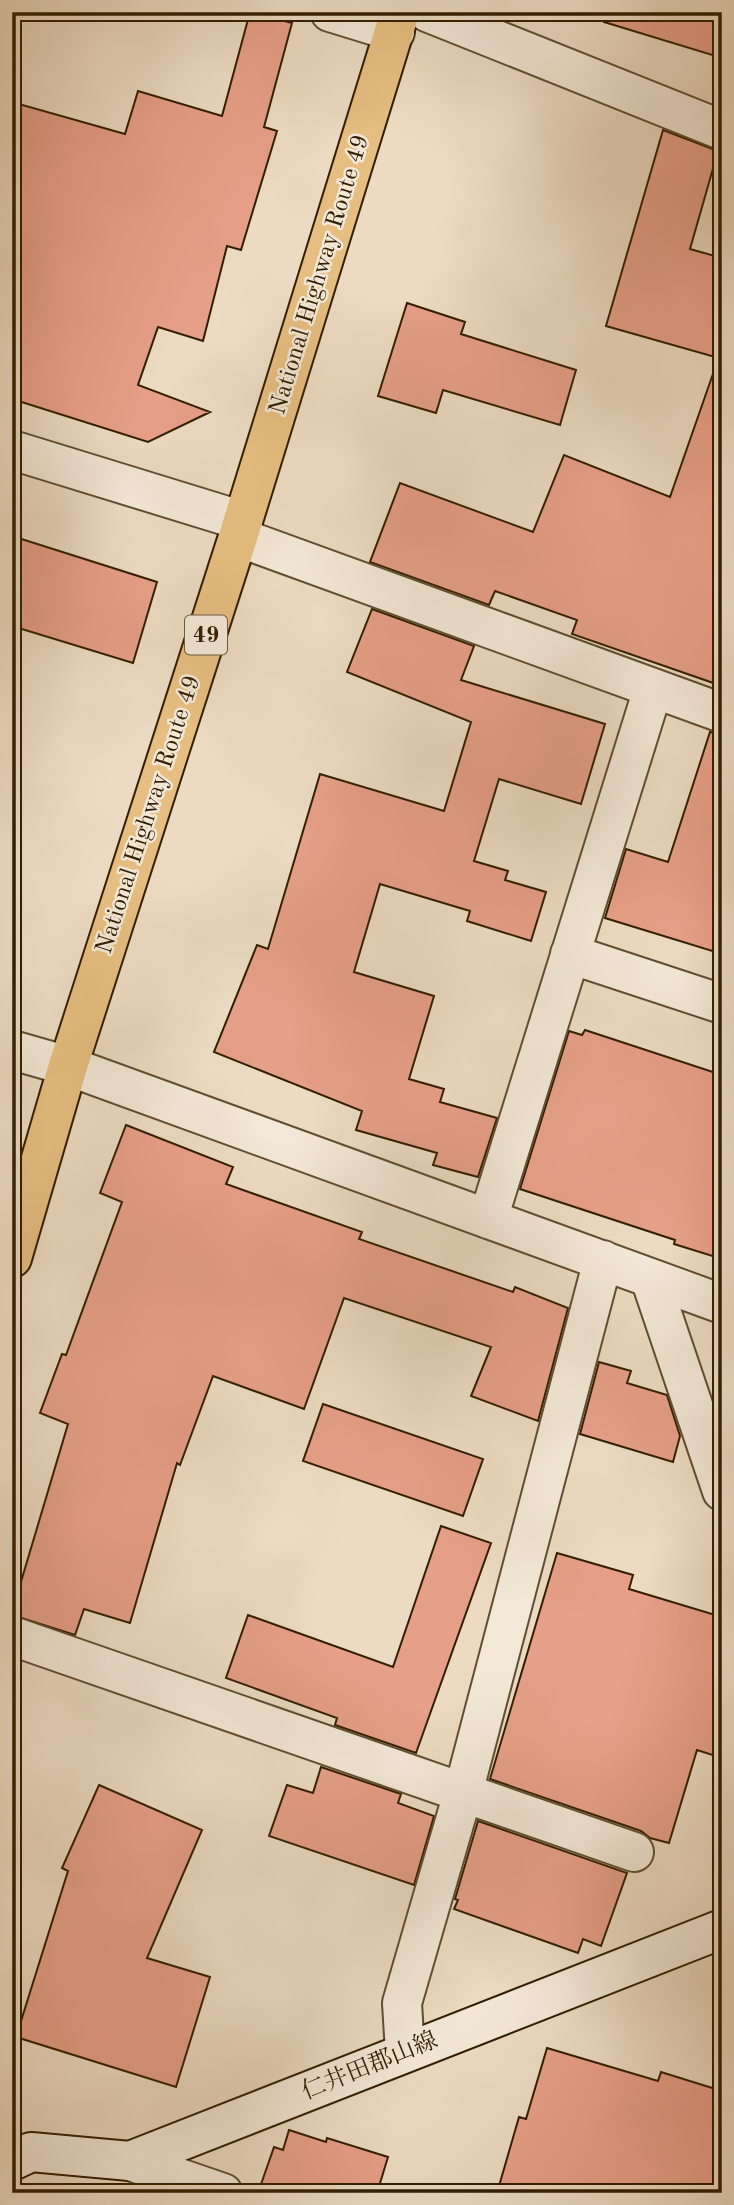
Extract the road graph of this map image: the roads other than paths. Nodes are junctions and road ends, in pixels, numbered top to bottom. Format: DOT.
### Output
graph roads {
  1 [pos="330,12"];
  2 [pos="427,12"];
  3 [pos="398,22"];
  4 [pos="722,130"];
  5 [pos="12,450"];
  6 [pos="241,529"];
  7 [pos="653,689"];
  8 [pos="722,713"];
  9 [pos="570,954"];
  10 [pos="722,1003"];
  11 [pos="12,1049"];
  12 [pos="68,1066"];
  13 [pos="488,1219"];
  14 [pos="12,1258"];
  15 [pos="603,1261"];
  16 [pos="650,1278"];
  17 [pos="722,1304"];
  18 [pos="722,1491"];
  19 [pos="12,1636"];
  20 [pos="463,1793"];
  21 [pos="634,1852"];
  22 [pos="722,1929"];
  23 [pos="405,2052"];
  24 [pos="12,2161"];
  25 [pos="130,2161"];
  26 [pos="223,2193"];
  1 -- 3 [label="street"];
  2 -- 4 [label="street"];
  3 -- 6 [label="highway, National Highway Route 49 / 49"];
  5 -- 6 [label="street"];
  6 -- 7 [label="street"];
  6 -- 12 [label="highway, National Highway Route 49 / 49"];
  7 -- 8 [label="street"];
  7 -- 9 [label="street"];
  9 -- 10 [label="street"];
  9 -- 13 [label="street"];
  11 -- 12 [label="street"];
  12 -- 13 [label="street"];
  12 -- 14 [label="highway, National Highway Route 49 / 49"];
  13 -- 15 [label="street"];
  15 -- 16 [label="street"];
  15 -- 20 [label="street"];
  16 -- 17 [label="street"];
  16 -- 18 [label="street"];
  19 -- 20 [label="street"];
  20 -- 21 [label="street"];
  20 -- 23 [label="street"];
  22 -- 23 [label="street, 仁井田郡山線"];
  23 -- 25 [label="street, 仁井田郡山線"];
  24 -- 25 [label="street, 仁井田郡山線"];
  25 -- 26 [label="street"];
}
